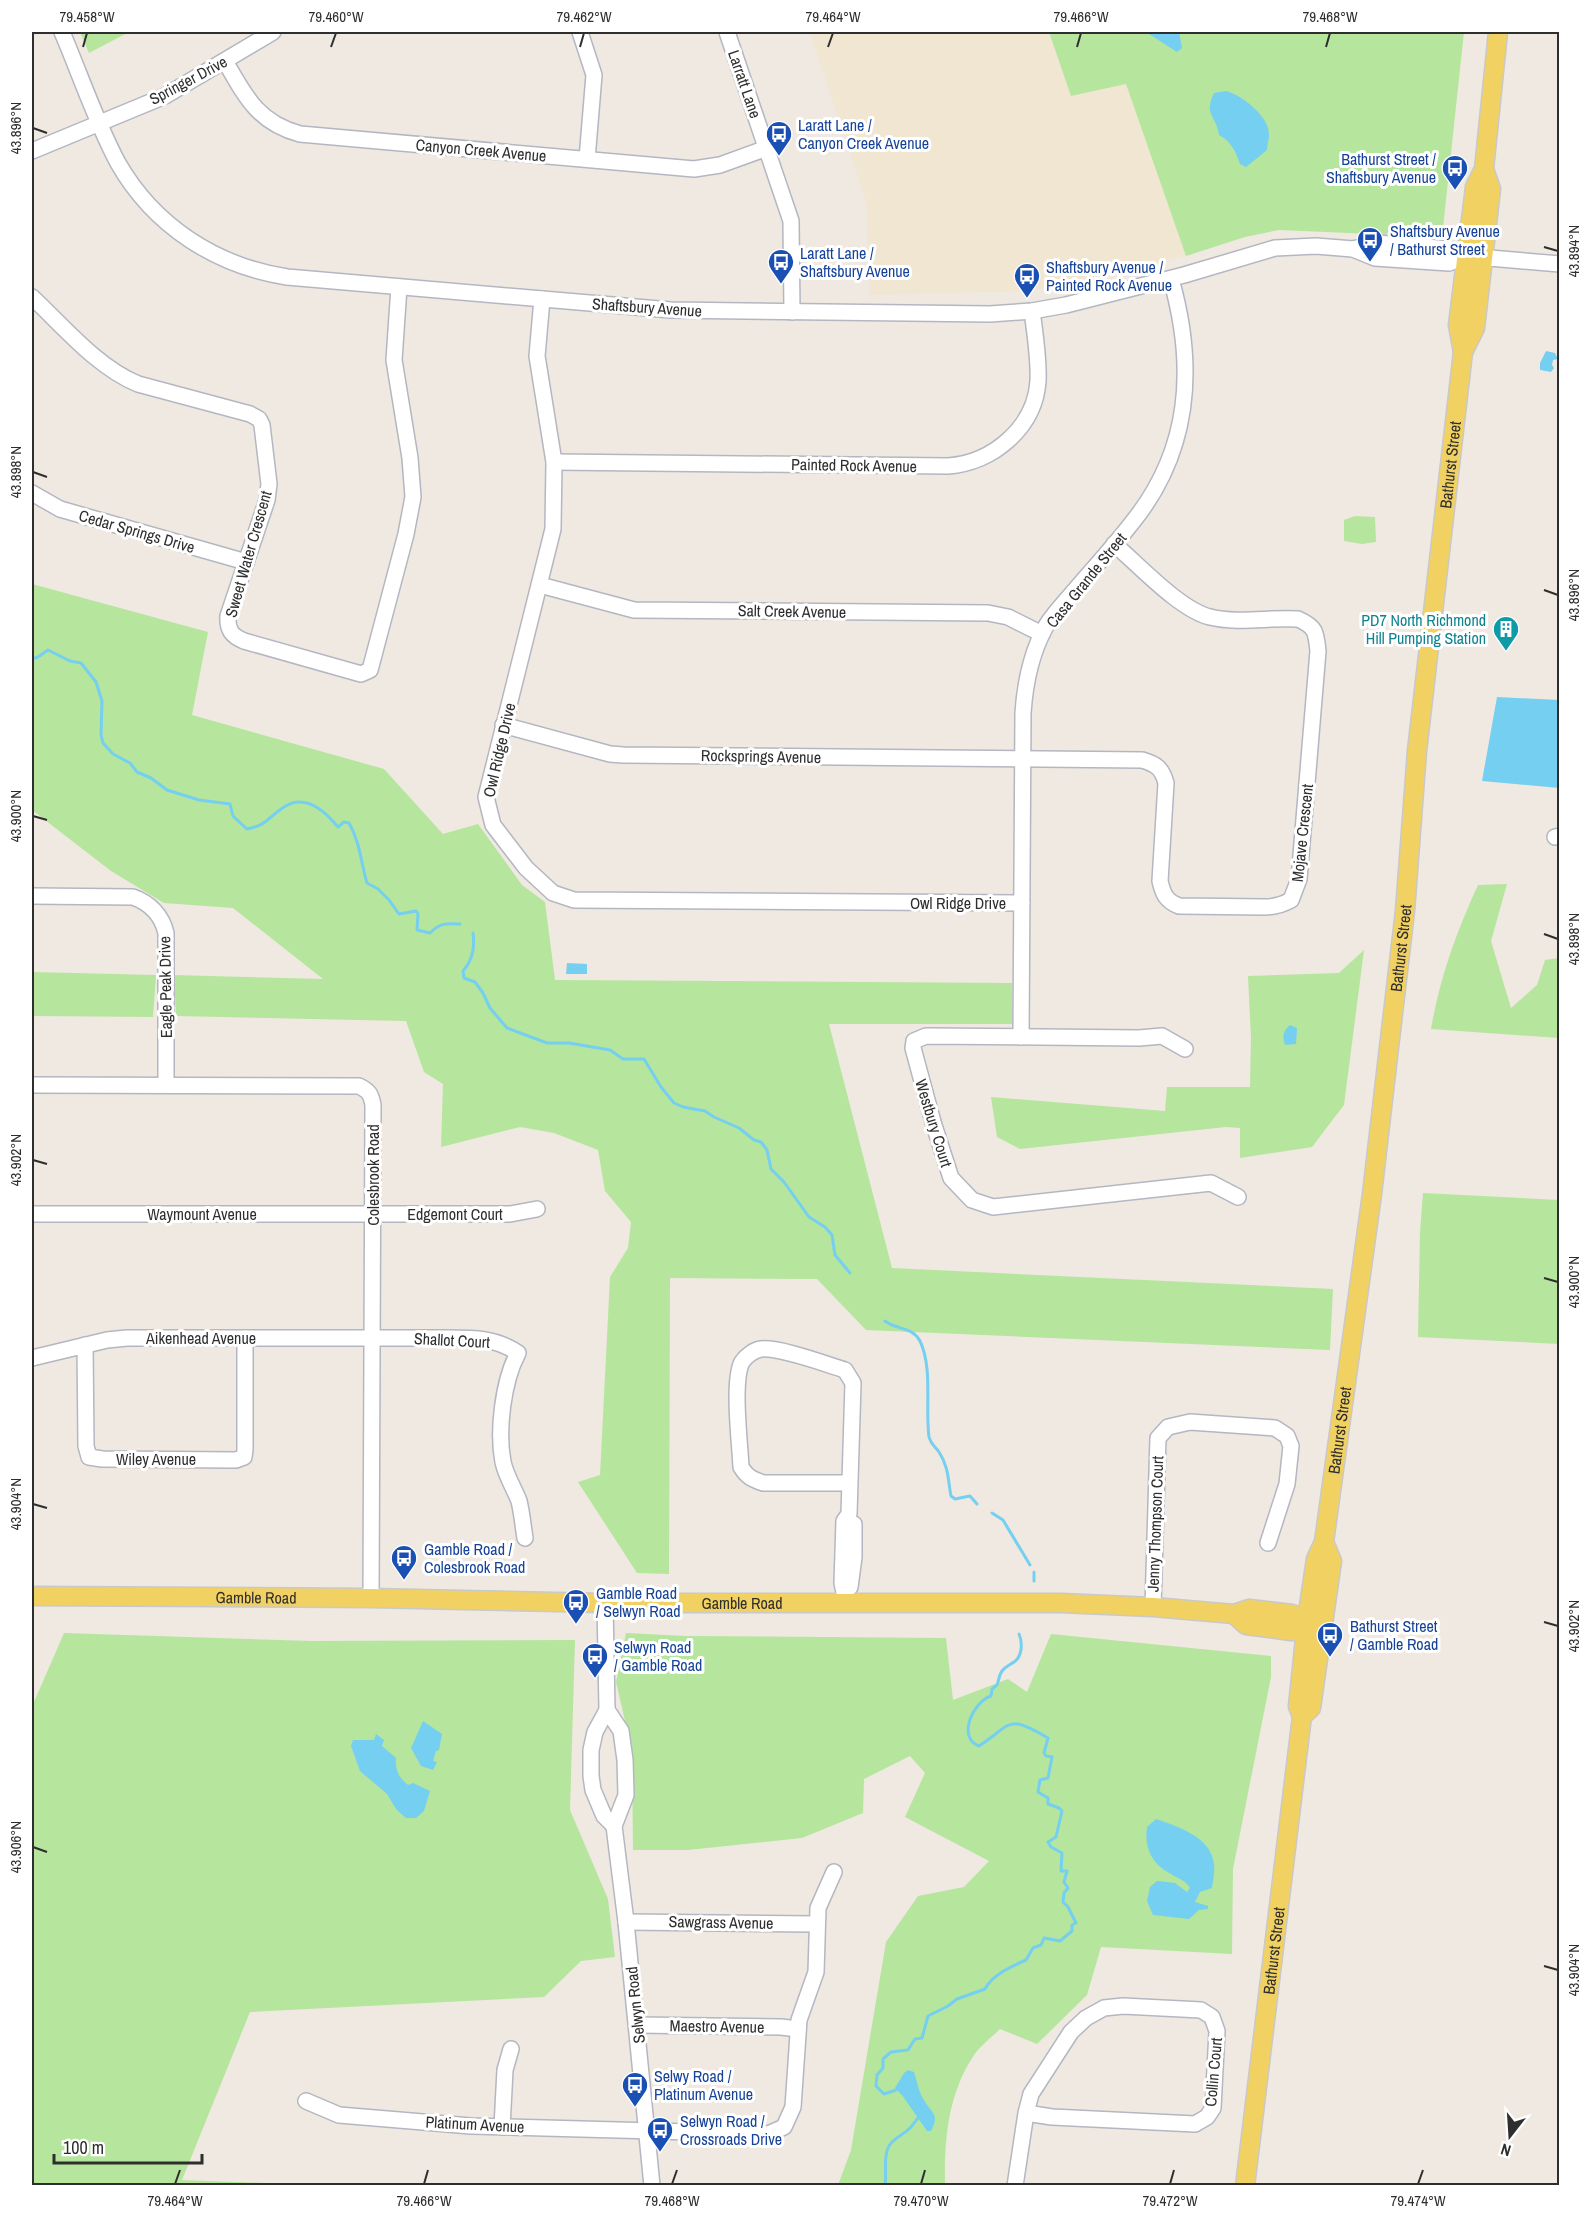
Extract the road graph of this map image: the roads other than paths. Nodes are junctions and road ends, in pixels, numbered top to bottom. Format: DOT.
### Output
graph roads {
  1 [pos="62,32"];
  2 [pos="273,32"];
  3 [pos="580,32"];
  4 [pos="727,32"];
  5 [pos="1498,32"];
  6 [pos="225,61"];
  7 [pos="100,122"];
  8 [pos="767,148"];
  9 [pos="32,151"];
  10 [pos="587,159"];
  11 [pos="1474,257"];
  12 [pos="1560,264"];
  13 [pos="1171,279"];
  14 [pos="399,287"];
  15 [pos="32,297"];
  16 [pos="542,299"];
  17 [pos="1032,311"];
  18 [pos="792,312"];
  19 [pos="554,462"];
  20 [pos="32,493"];
  21 [pos="1114,544"];
  22 [pos="246,562"];
  23 [pos="540,585"];
  24 [pos="1042,634"];
  25 [pos="503,725"];
  26 [pos="1023,758"];
  27 [pos="32,896"];
  28 [pos="1022,903"];
  29 [pos="1021,1037"];
  30 [pos="1185,1049"];
  31 [pos="32,1085"];
  32 [pos="166,1085"];
  33 [pos="1238,1197"];
  34 [pos="537,1209"];
  35 [pos="32,1214"];
  36 [pos="373,1214"];
  37 [pos="245,1338"];
  38 [pos="372,1338"];
  39 [pos="86,1345"];
  40 [pos="32,1358"];
  41 [pos="849,1483"];
  42 [pos="525,1538"];
  43 [pos="1324,1542"];
  44 [pos="1268,1543"];
  45 [pos="32,1596"];
  46 [pos="370,1598"];
  47 [pos="846,1602"];
  48 [pos="605,1603"];
  49 [pos="1153,1606"];
  50 [pos="1306,1624"];
  51 [pos="1324,1626"];
  52 [pos="607,1710"];
  53 [pos="1302,1716"];
  54 [pos="614,1826"];
  55 [pos="834,1872"];
  56 [pos="626,1922"];
  57 [pos="816,1924"];
  58 [pos="637,2025"];
  59 [pos="798,2029"];
  60 [pos="511,2049"];
  61 [pos="306,2101"];
  62 [pos="1026,2113"];
  63 [pos="502,2127"];
  64 [pos="647,2130"];
  65 [pos="652,2186"];
  66 [pos="1015,2186"];
  67 [pos="1245,2186"];
  1 -- 7 [label="street, Shaftsbury Avenue"];
  2 -- 6 [label="street, Springer Drive"];
  3 -- 10 [label="street"];
  4 -- 8 [label="street, Larratt Lane"];
  5 -- 11 [label="main road, Bathurst Street"];
  6 -- 7 [label="street, Springer Drive"];
  6 -- 10 [label="street, Canyon Creek Avenue"];
  7 -- 9 [label="street"];
  7 -- 14 [label="street, Shaftsbury Avenue"];
  8 -- 10 [label="street, Canyon Creek Avenue"];
  8 -- 18 [label="street, Larratt Lane"];
  11 -- 12 [label="street, Shaftsbury Avenue"];
  11 -- 13 [label="street, Shaftsbury Avenue"];
  11 -- 43 [label="main road, Bathurst Street"];
  13 -- 17 [label="street, Shaftsbury Avenue"];
  13 -- 21 [label="street, Casa Grande Street"];
  14 -- 16 [label="street, Shaftsbury Avenue"];
  14 -- 22 [label="street, Sweet Water Crescent"];
  15 -- 22 [label="street, Sweet Water Crescent"];
  16 -- 18 [label="street, Shaftsbury Avenue"];
  16 -- 19 [label="street, Owl Ridge Drive"];
  17 -- 18 [label="street, Shaftsbury Avenue"];
  17 -- 19 [label="street, Painted Rock Avenue"];
  19 -- 23 [label="street, Owl Ridge Drive"];
  20 -- 22 [label="street, Cedar Springs Drive"];
  21 -- 24 [label="street, Casa Grande Street"];
  21 -- 26 [label="street, Mojave Crescent"];
  23 -- 24 [label="street, Salt Creek Avenue"];
  23 -- 25 [label="street, Owl Ridge Drive"];
  24 -- 26 [label="street, Casa Grande Street"];
  25 -- 26 [label="street, Rocksprings Avenue"];
  25 -- 28 [label="street, Owl Ridge Drive"];
  26 -- 28 [label="street, Casa Grande Street"];
  27 -- 32 [label="street, Eagle Peak Drive"];
  28 -- 29 [label="street, Casa Grande Street"];
  29 -- 30 [label="street, Westbury Court"];
  29 -- 33 [label="street, Westbury Court"];
  31 -- 32 [label="street, Colesbrook Road"];
  32 -- 36 [label="street, Colesbrook Road"];
  34 -- 36 [label="street, Edgemont Court"];
  35 -- 36 [label="street, Waymount Avenue"];
  36 -- 38 [label="street, Colesbrook Road"];
  37 -- 38 [label="street, Aikenhead Avenue"];
  37 -- 39 [label="street, Aikenhead Avenue"];
  37 -- 39 [label="street, Wiley Avenue"];
  38 -- 42 [label="street, Shallot Court"];
  38 -- 46 [label="street, Colesbrook Road"];
  39 -- 40 [label="street, Aikenhead Avenue"];
  41 -- 41 [label="street"];
  41 -- 47 [label="street"];
  43 -- 50 [label="main road, Bathurst Street"];
  43 -- 51 [label="main road, Bathurst Street"];
  44 -- 49 [label="street, Jenny Thompson Court"];
  45 -- 46 [label="main road, Gamble Road"];
  46 -- 48 [label="main road, Gamble Road"];
  47 -- 48 [label="main road, Gamble Road"];
  47 -- 49 [label="main road, Gamble Road"];
  48 -- 52 [label="street, Selwyn Road"];
  49 -- 50 [label="main road, Gamble Road"];
  50 -- 51 [label="main road, Gamble Road"];
  50 -- 53 [label="main road, Bathurst Street"];
  51 -- 53 [label="main road, Bathurst Street"];
  52 -- 54 [label="street, Selwyn Road"];
  52 -- 54 [label="street, Selwyn Road"];
  53 -- 67 [label="main road, Bathurst Street"];
  54 -- 56 [label="street, Selwyn Road"];
  55 -- 57 [label="street, Platinum Avenue"];
  56 -- 57 [label="street, Sawgrass Avenue"];
  56 -- 58 [label="street, Selwyn Road"];
  57 -- 59 [label="street, Platinum Avenue"];
  58 -- 59 [label="street, Maestro Avenue"];
  58 -- 64 [label="street, Selwyn Road"];
  59 -- 64 [label="street, Platinum Avenue"];
  60 -- 63 [label="street"];
  61 -- 63 [label="street, Platinum Avenue"];
  62 -- 62 [label="street, Collin Court"];
  62 -- 66 [label="street, Collin Court"];
  63 -- 64 [label="street, Platinum Avenue"];
  64 -- 65 [label="street, Selwyn Road"];
}
